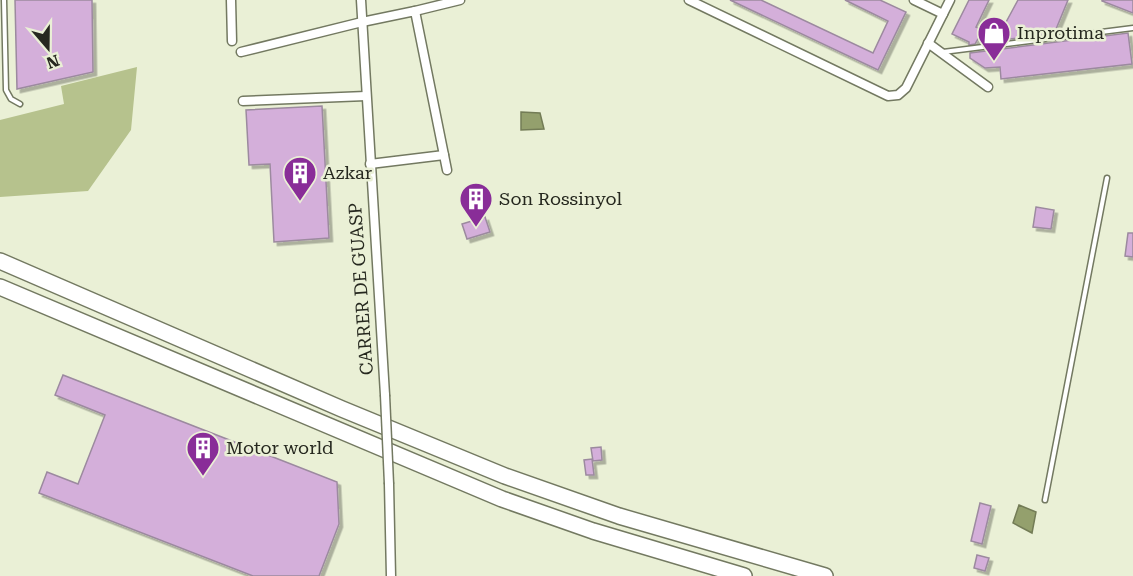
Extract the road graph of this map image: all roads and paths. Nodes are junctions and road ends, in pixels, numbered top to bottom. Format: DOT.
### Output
graph roads {
  1 [pos="4,0"];
  2 [pos="231,0"];
  3 [pos="361,0"];
  4 [pos="460,0"];
  5 [pos="689,0"];
  6 [pos="914,0"];
  7 [pos="950,0"];
  8 [pos="415,11"];
  9 [pos="943,14"];
  10 [pos="362,22"];
  11 [pos="1133,28"];
  12 [pos="232,41"];
  13 [pos="927,44"];
  14 [pos="242,52"];
  15 [pos="940,53"];
  16 [pos="988,87"];
  17 [pos="366,96"];
  18 [pos="243,101"];
  19 [pos="20,104"];
  20 [pos="444,155"];
  21 [pos="370,164"];
  22 [pos="447,170"];
  23 [pos="1107,178"];
  24 [pos="0,261"];
  25 [pos="0,287"];
  26 [pos="1045,500"];
  27 [pos="391,576"];
  28 [pos="744,576"];
  29 [pos="825,576"];
  1 -- 19 [label="lane"];
  2 -- 12 [label="street"];
  3 -- 10 [label="street, CARRER DE GUASP"];
  4 -- 8 [label="street"];
  5 -- 13 [label="street"];
  6 -- 9 [label="street"];
  7 -- 9 [label="street"];
  8 -- 10 [label="street"];
  8 -- 20 [label="street"];
  9 -- 13 [label="street"];
  10 -- 14 [label="street"];
  10 -- 17 [label="street, CARRER DE GUASP"];
  11 -- 15 [label="lane"];
  13 -- 15 [label="street"];
  15 -- 16 [label="street"];
  17 -- 18 [label="street"];
  17 -- 21 [label="street, CARRER DE GUASP"];
  20 -- 21 [label="street"];
  20 -- 22 [label="street"];
  21 -- 27 [label="street, CARRER DE GUASP, bridge"];
  23 -- 26 [label="lane"];
  24 -- 29 [label="highway"];
  25 -- 28 [label="highway"];
}
